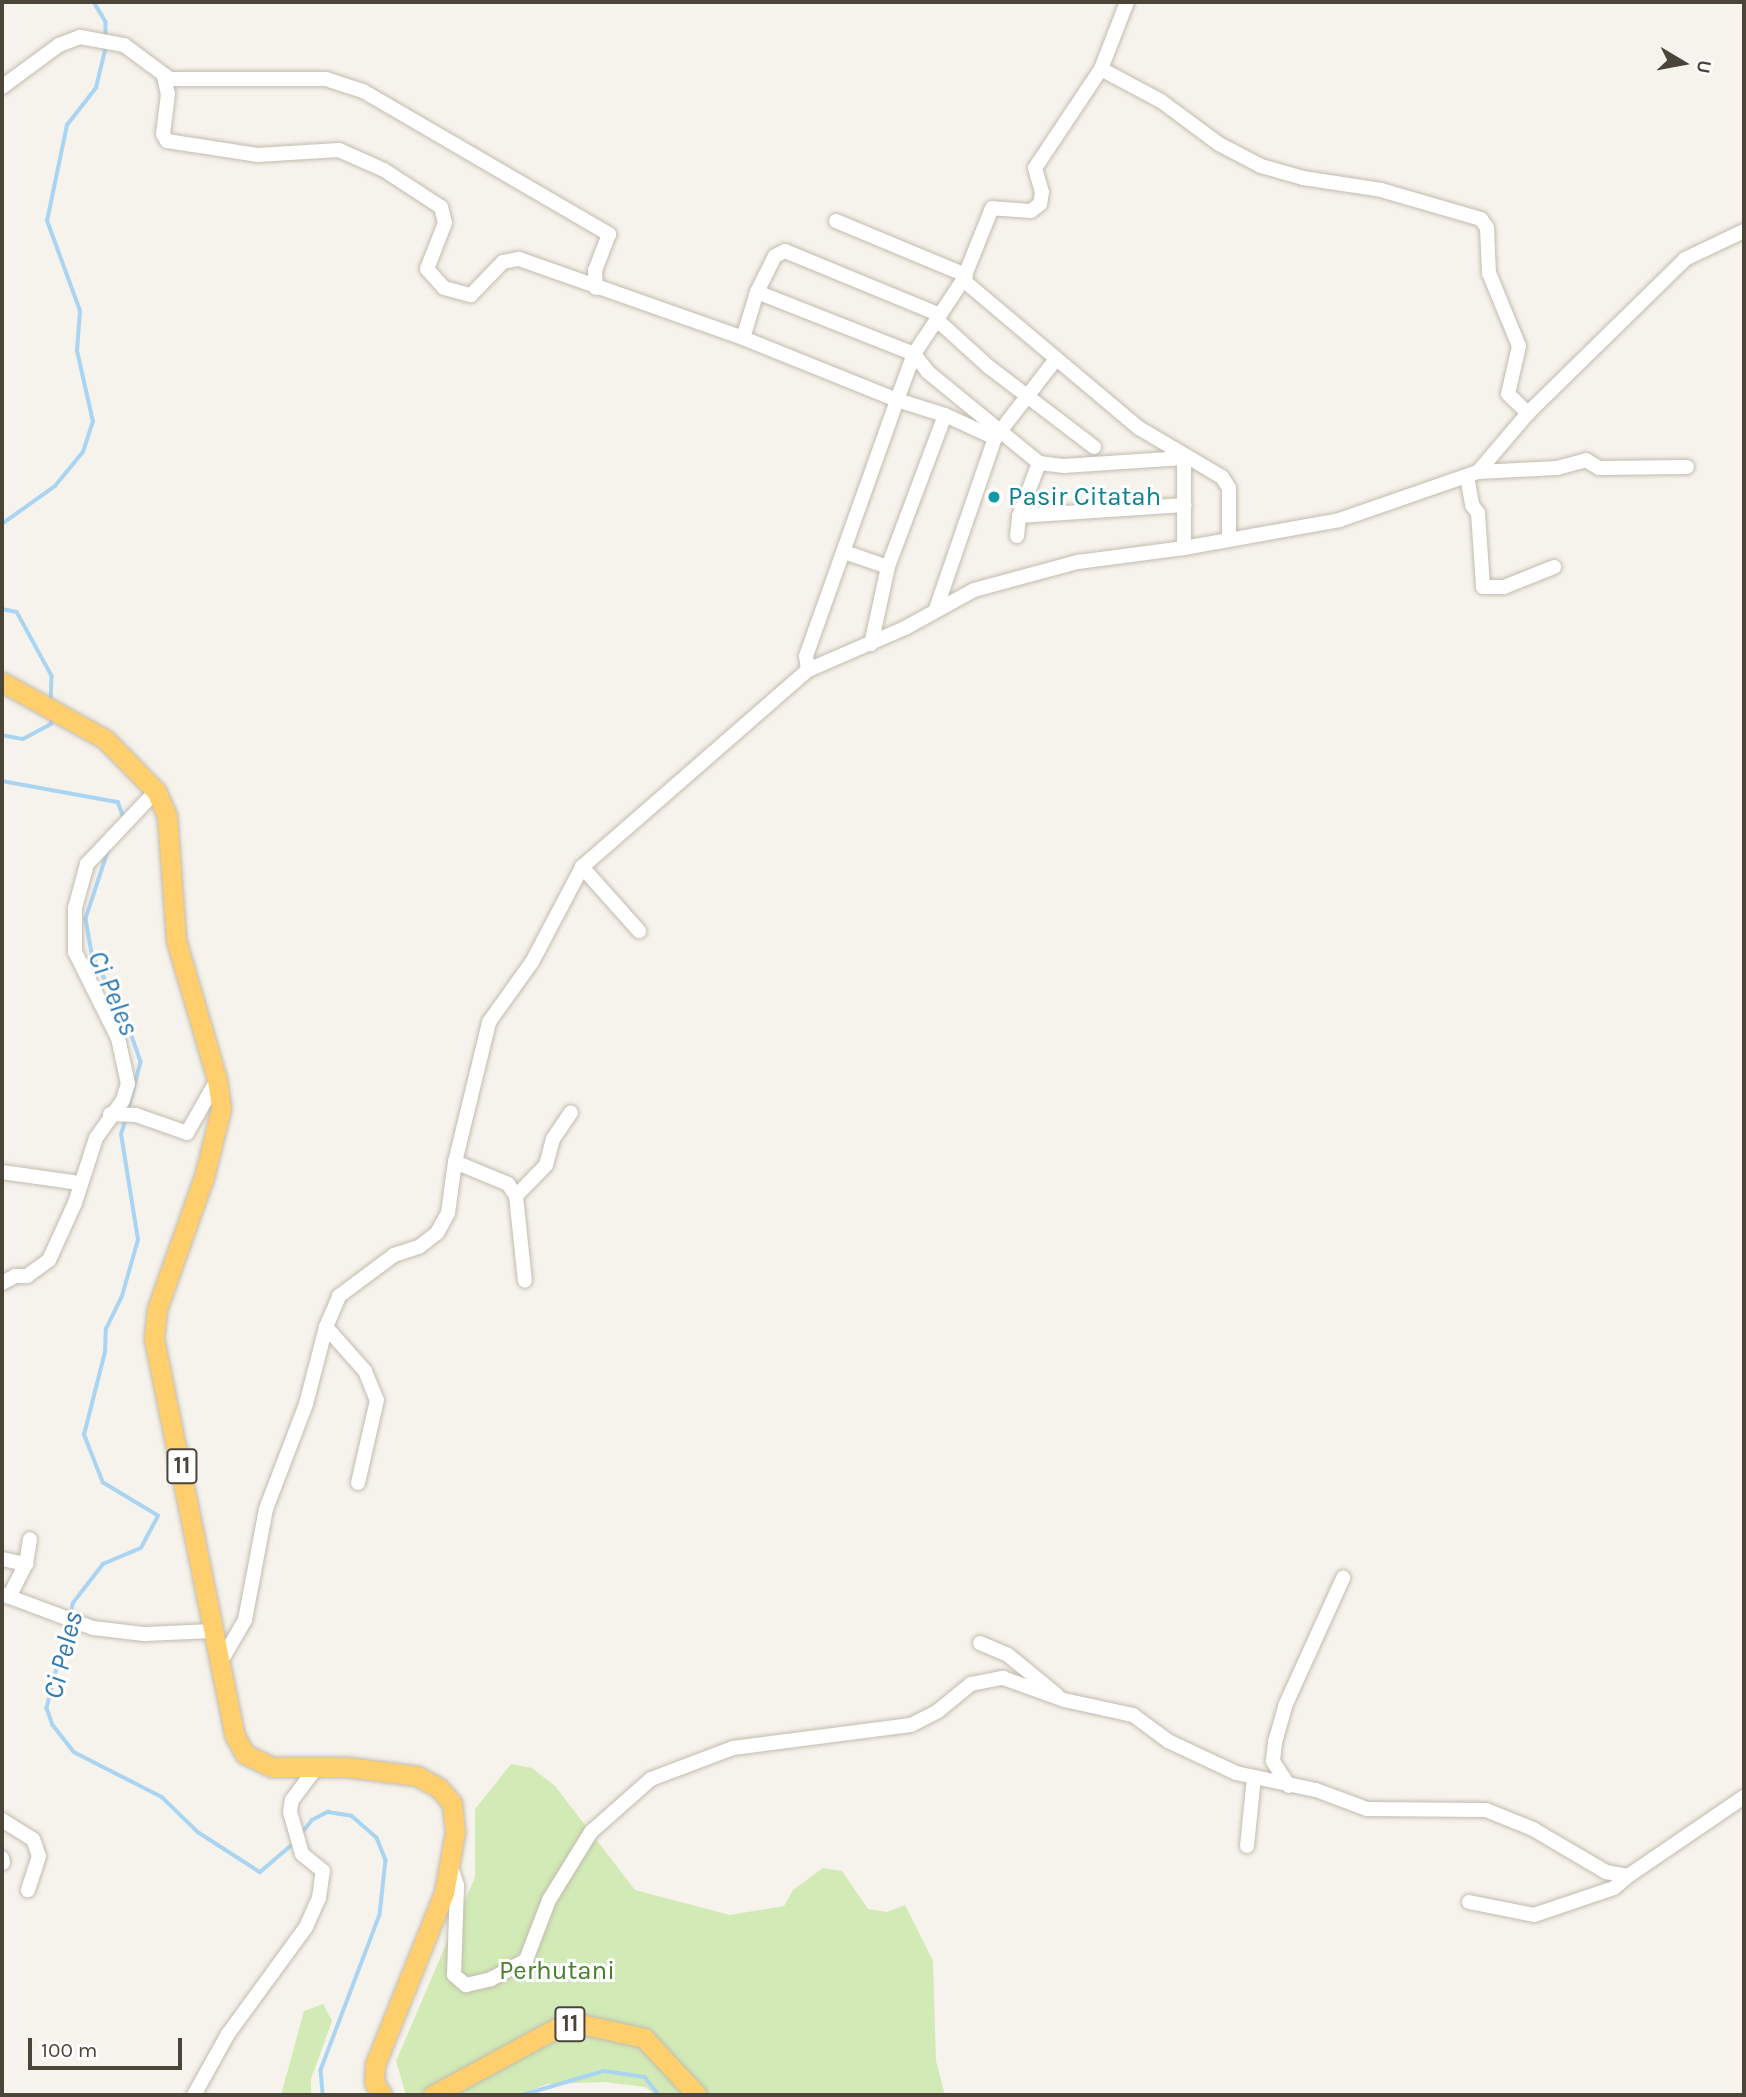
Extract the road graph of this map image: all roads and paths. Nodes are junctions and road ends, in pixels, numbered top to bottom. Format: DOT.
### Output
graph roads {
  1 [pos="1127,2"];
  2 [pos="1101,69"];
  3 [pos="164,77"];
  4 [pos="2,87"];
  5 [pos="836,220"];
  6 [pos="1744,231"];
  7 [pos="964,278"];
  8 [pos="596,288"];
  9 [pos="757,292"];
  10 [pos="937,316"];
  11 [pos="743,338"];
  12 [pos="914,354"];
  13 [pos="1056,359"];
  14 [pos="1026,396"];
  15 [pos="897,400"];
  16 [pos="1528,412"];
  17 [pos="945,415"];
  18 [pos="998,434"];
  19 [pos="1094,447"];
  20 [pos="1184,458"];
  21 [pos="1039,463"];
  22 [pos="1686,467"];
  23 [pos="1472,474"];
  24 [pos="1185,505"];
  25 [pos="1019,516"];
  26 [pos="1017,536"];
  27 [pos="1229,538"];
  28 [pos="1184,548"];
  29 [pos="844,552"];
  30 [pos="888,567"];
  31 [pos="1554,567"];
  32 [pos="936,609"];
  33 [pos="871,644"];
  34 [pos="808,670"];
  35 [pos="2,682"];
  36 [pos="156,791"];
  37 [pos="582,867"];
  38 [pos="639,930"];
  39 [pos="218,1079"];
  40 [pos="570,1112"];
  41 [pos="120,1114"];
  42 [pos="454,1162"];
  43 [pos="2,1172"];
  44 [pos="79,1184"];
  45 [pos="516,1196"];
  46 [pos="524,1281"];
  47 [pos="2,1283"];
  48 [pos="326,1327"];
  49 [pos="358,1483"];
  50 [pos="30,1539"];
  51 [pos="2,1559"];
  52 [pos="26,1564"];
  53 [pos="1343,1578"];
  54 [pos="5,1595"];
  55 [pos="213,1625"];
  56 [pos="979,1643"];
  57 [pos="233,1646"];
  58 [pos="220,1663"];
  59 [pos="1064,1700"];
  60 [pos="316,1768"];
  61 [pos="1254,1777"];
  62 [pos="1289,1786"];
  63 [pos="1744,1797"];
  64 [pos="2,1820"];
  65 [pos="1247,1846"];
  66 [pos="450,1864"];
  67 [pos="1628,1876"];
  68 [pos="28,1890"];
  69 [pos="1469,1902"];
  70 [pos="194,2095"];
  71 [pos="382,2095"];
  72 [pos="433,2095"];
  73 [pos="697,2095"];
  1 -- 2 [label="street"];
  2 -- 7 [label="street"];
  2 -- 16 [label="street"];
  3 -- 4 [label="street"];
  3 -- 8 [label="street"];
  3 -- 8 [label="street"];
  5 -- 7 [label="street"];
  6 -- 16 [label="street"];
  7 -- 10 [label="street"];
  7 -- 13 [label="street"];
  8 -- 11 [label="street"];
  9 -- 10 [label="street"];
  9 -- 11 [label="street"];
  9 -- 12 [label="street"];
  10 -- 12 [label="street"];
  10 -- 14 [label="street"];
  11 -- 15 [label="street"];
  12 -- 15 [label="street"];
  12 -- 18 [label="street"];
  13 -- 14 [label="street"];
  13 -- 20 [label="street"];
  14 -- 18 [label="street"];
  14 -- 19 [label="street"];
  15 -- 17 [label="street"];
  15 -- 29 [label="street"];
  16 -- 23 [label="street"];
  17 -- 18 [label="street"];
  17 -- 30 [label="street"];
  18 -- 21 [label="street"];
  18 -- 32 [label="street"];
  20 -- 21 [label="street"];
  20 -- 24 [label="street"];
  20 -- 27 [label="street"];
  21 -- 25 [label="street"];
  22 -- 23 [label="street"];
  23 -- 27 [label="street"];
  23 -- 31 [label="street"];
  24 -- 25 [label="street"];
  24 -- 28 [label="street"];
  25 -- 26 [label="street"];
  27 -- 28 [label="street"];
  28 -- 32 [label="street"];
  29 -- 30 [label="street"];
  29 -- 34 [label="street"];
  30 -- 33 [label="street"];
  32 -- 33 [label="street"];
  33 -- 34 [label="street"];
  34 -- 37 [label="street"];
  35 -- 36 [label="highway, 11"];
  36 -- 39 [label="highway, 11"];
  36 -- 41 [label="street"];
  37 -- 38 [label="street"];
  37 -- 42 [label="street"];
  39 -- 41 [label="street"];
  39 -- 55 [label="highway, 11"];
  40 -- 45 [label="street"];
  41 -- 44 [label="street"];
  42 -- 45 [label="street"];
  42 -- 48 [label="street"];
  43 -- 44 [label="street"];
  44 -- 47 [label="street"];
  45 -- 46 [label="street"];
  48 -- 49 [label="street"];
  48 -- 57 [label="street"];
  50 -- 52 [label="street"];
  51 -- 52 [label="street"];
  52 -- 54 [label="street"];
  53 -- 62 [label="street"];
  54 -- 55 [label="street"];
  55 -- 57 [label="street"];
  55 -- 58 [label="highway, 11"];
  56 -- 59 [label="street"];
  57 -- 58 [label="street"];
  58 -- 60 [label="highway, 11"];
  59 -- 61 [label="street"];
  59 -- 66 [label="street"];
  60 -- 66 [label="highway, 11"];
  60 -- 70 [label="street"];
  61 -- 62 [label="street"];
  61 -- 65 [label="street"];
  62 -- 67 [label="street"];
  63 -- 67 [label="street"];
  64 -- 68 [label="street"];
  66 -- 71 [label="highway, 11"];
  67 -- 69 [label="street"];
  72 -- 73 [label="highway, 11"];
}
